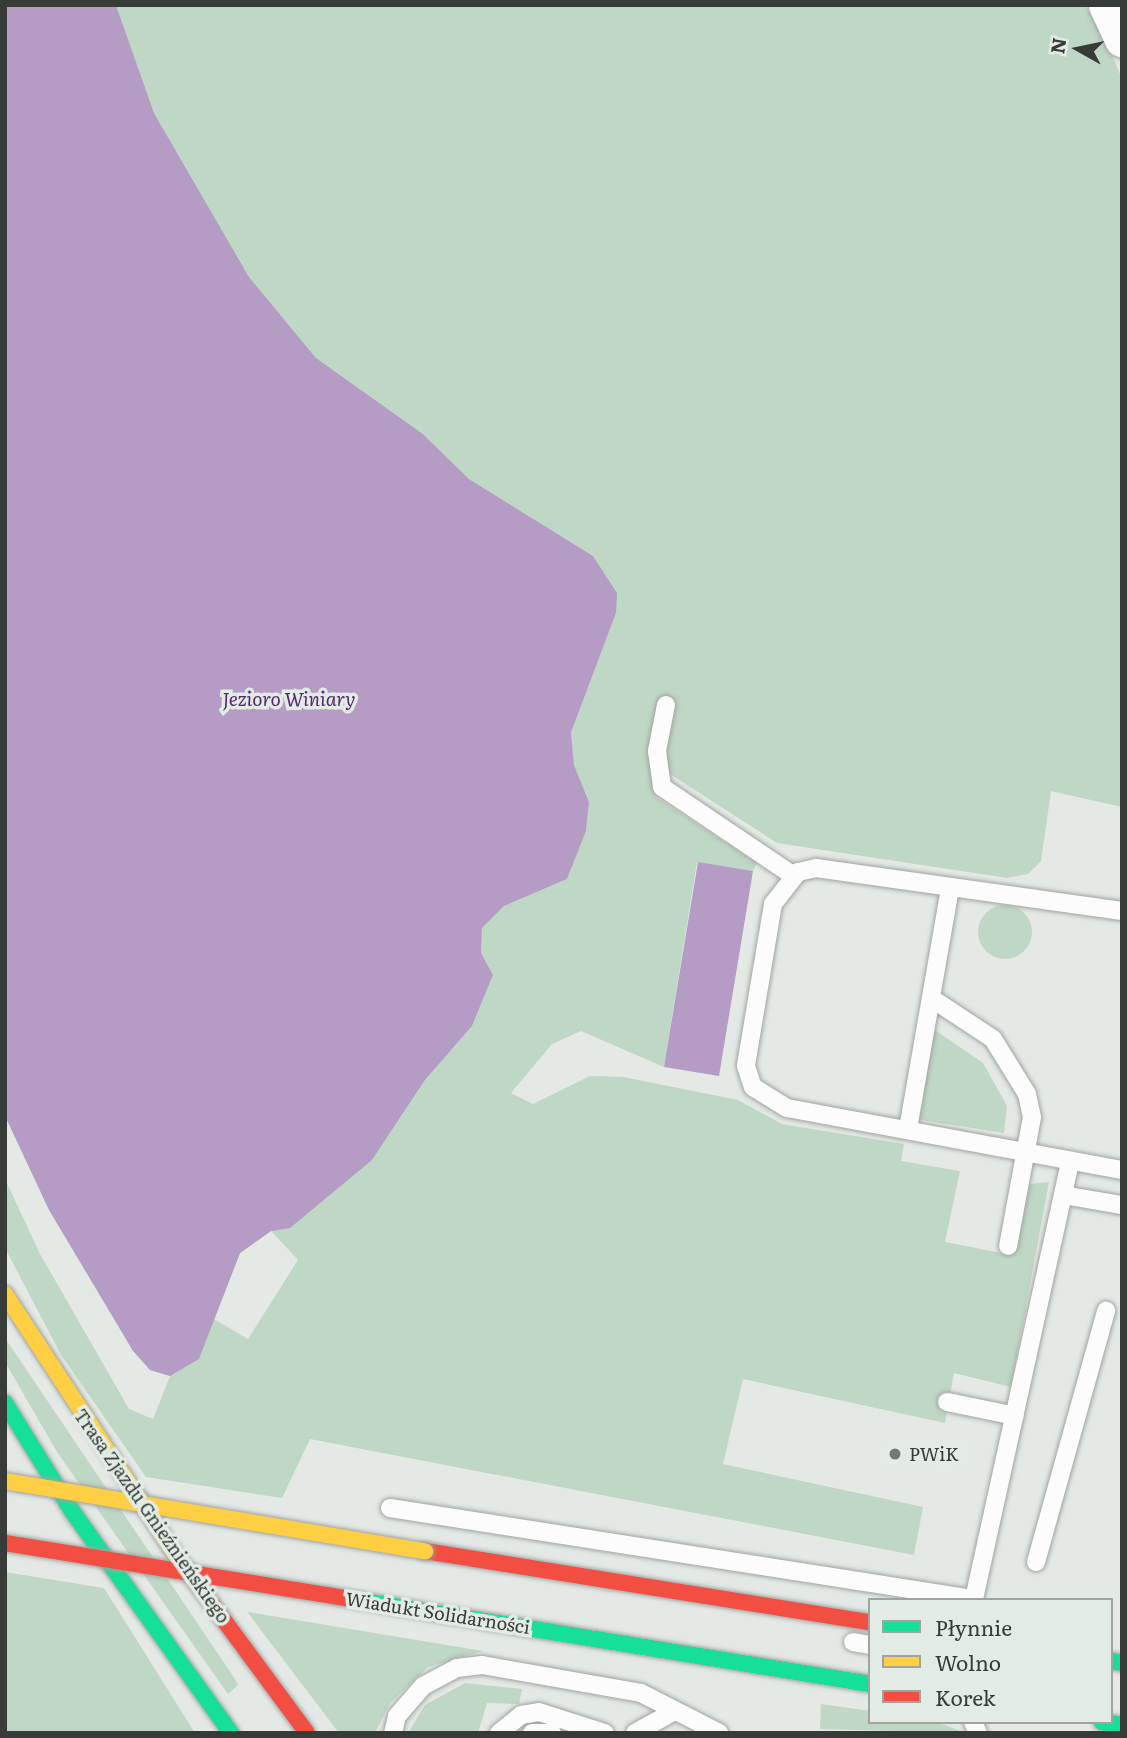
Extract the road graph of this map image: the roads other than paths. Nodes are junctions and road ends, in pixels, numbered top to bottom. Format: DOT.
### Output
graph roads {
  1 [pos="1105,5"];
  2 [pos="1122,39"];
  3 [pos="667,705"];
  4 [pos="794,876"];
  5 [pos="950,889"];
  6 [pos="1122,911"];
  7 [pos="931,998"];
  8 [pos="908,1129"];
  9 [pos="1027,1153"];
  10 [pos="1070,1162"];
  11 [pos="1122,1170"];
  12 [pos="1063,1195"];
  13 [pos="1122,1205"];
  14 [pos="1008,1246"];
  15 [pos="5,1294"];
  16 [pos="1106,1311"];
  17 [pos="947,1402"];
  18 [pos="5,1403"];
  19 [pos="1015,1416"];
  20 [pos="5,1481"];
  21 [pos="390,1508"];
  22 [pos="5,1543"];
  23 [pos="1036,1562"];
  24 [pos="968,1598"];
  25 [pos="974,1598"];
  26 [pos="868,1622"];
  27 [pos="868,1684"];
  28 [pos="673,1712"];
  29 [pos="231,1733"];
  30 [pos="307,1733"];
  31 [pos="393,1733"];
  32 [pos="499,1733"];
  33 [pos="532,1733"];
  34 [pos="552,1733"];
  35 [pos="605,1733"];
  36 [pos="635,1733"];
  37 [pos="719,1733"];
  1 -- 2 [label="street"];
  3 -- 4 [label="lane"];
  4 -- 5 [label="lane"];
  4 -- 8 [label="lane"];
  5 -- 6 [label="lane"];
  5 -- 7 [label="lane"];
  7 -- 8 [label="lane"];
  7 -- 9 [label="lane"];
  8 -- 9 [label="lane"];
  9 -- 10 [label="lane"];
  9 -- 14 [label="lane"];
  10 -- 11 [label="lane"];
  10 -- 12 [label="lane"];
  12 -- 13 [label="lane"];
  12 -- 19 [label="lane"];
  15 -- 30 [label="street, Trasa Zjazdu Gnieźnieńskiego"];
  16 -- 23 [label="lane"];
  17 -- 19 [label="lane"];
  18 -- 29 [label="street"];
  19 -- 25 [label="lane"];
  20 -- 26 [label="street, bridge"];
  21 -- 24 [label="lane"];
  22 -- 27 [label="street, Wiadukt Solidarności, bridge"];
  28 -- 31 [label="lane"];
  28 -- 36 [label="lane"];
  28 -- 37 [label="lane"];
  32 -- 35 [label="lane"];
  33 -- 34 [label="lane"];
}
